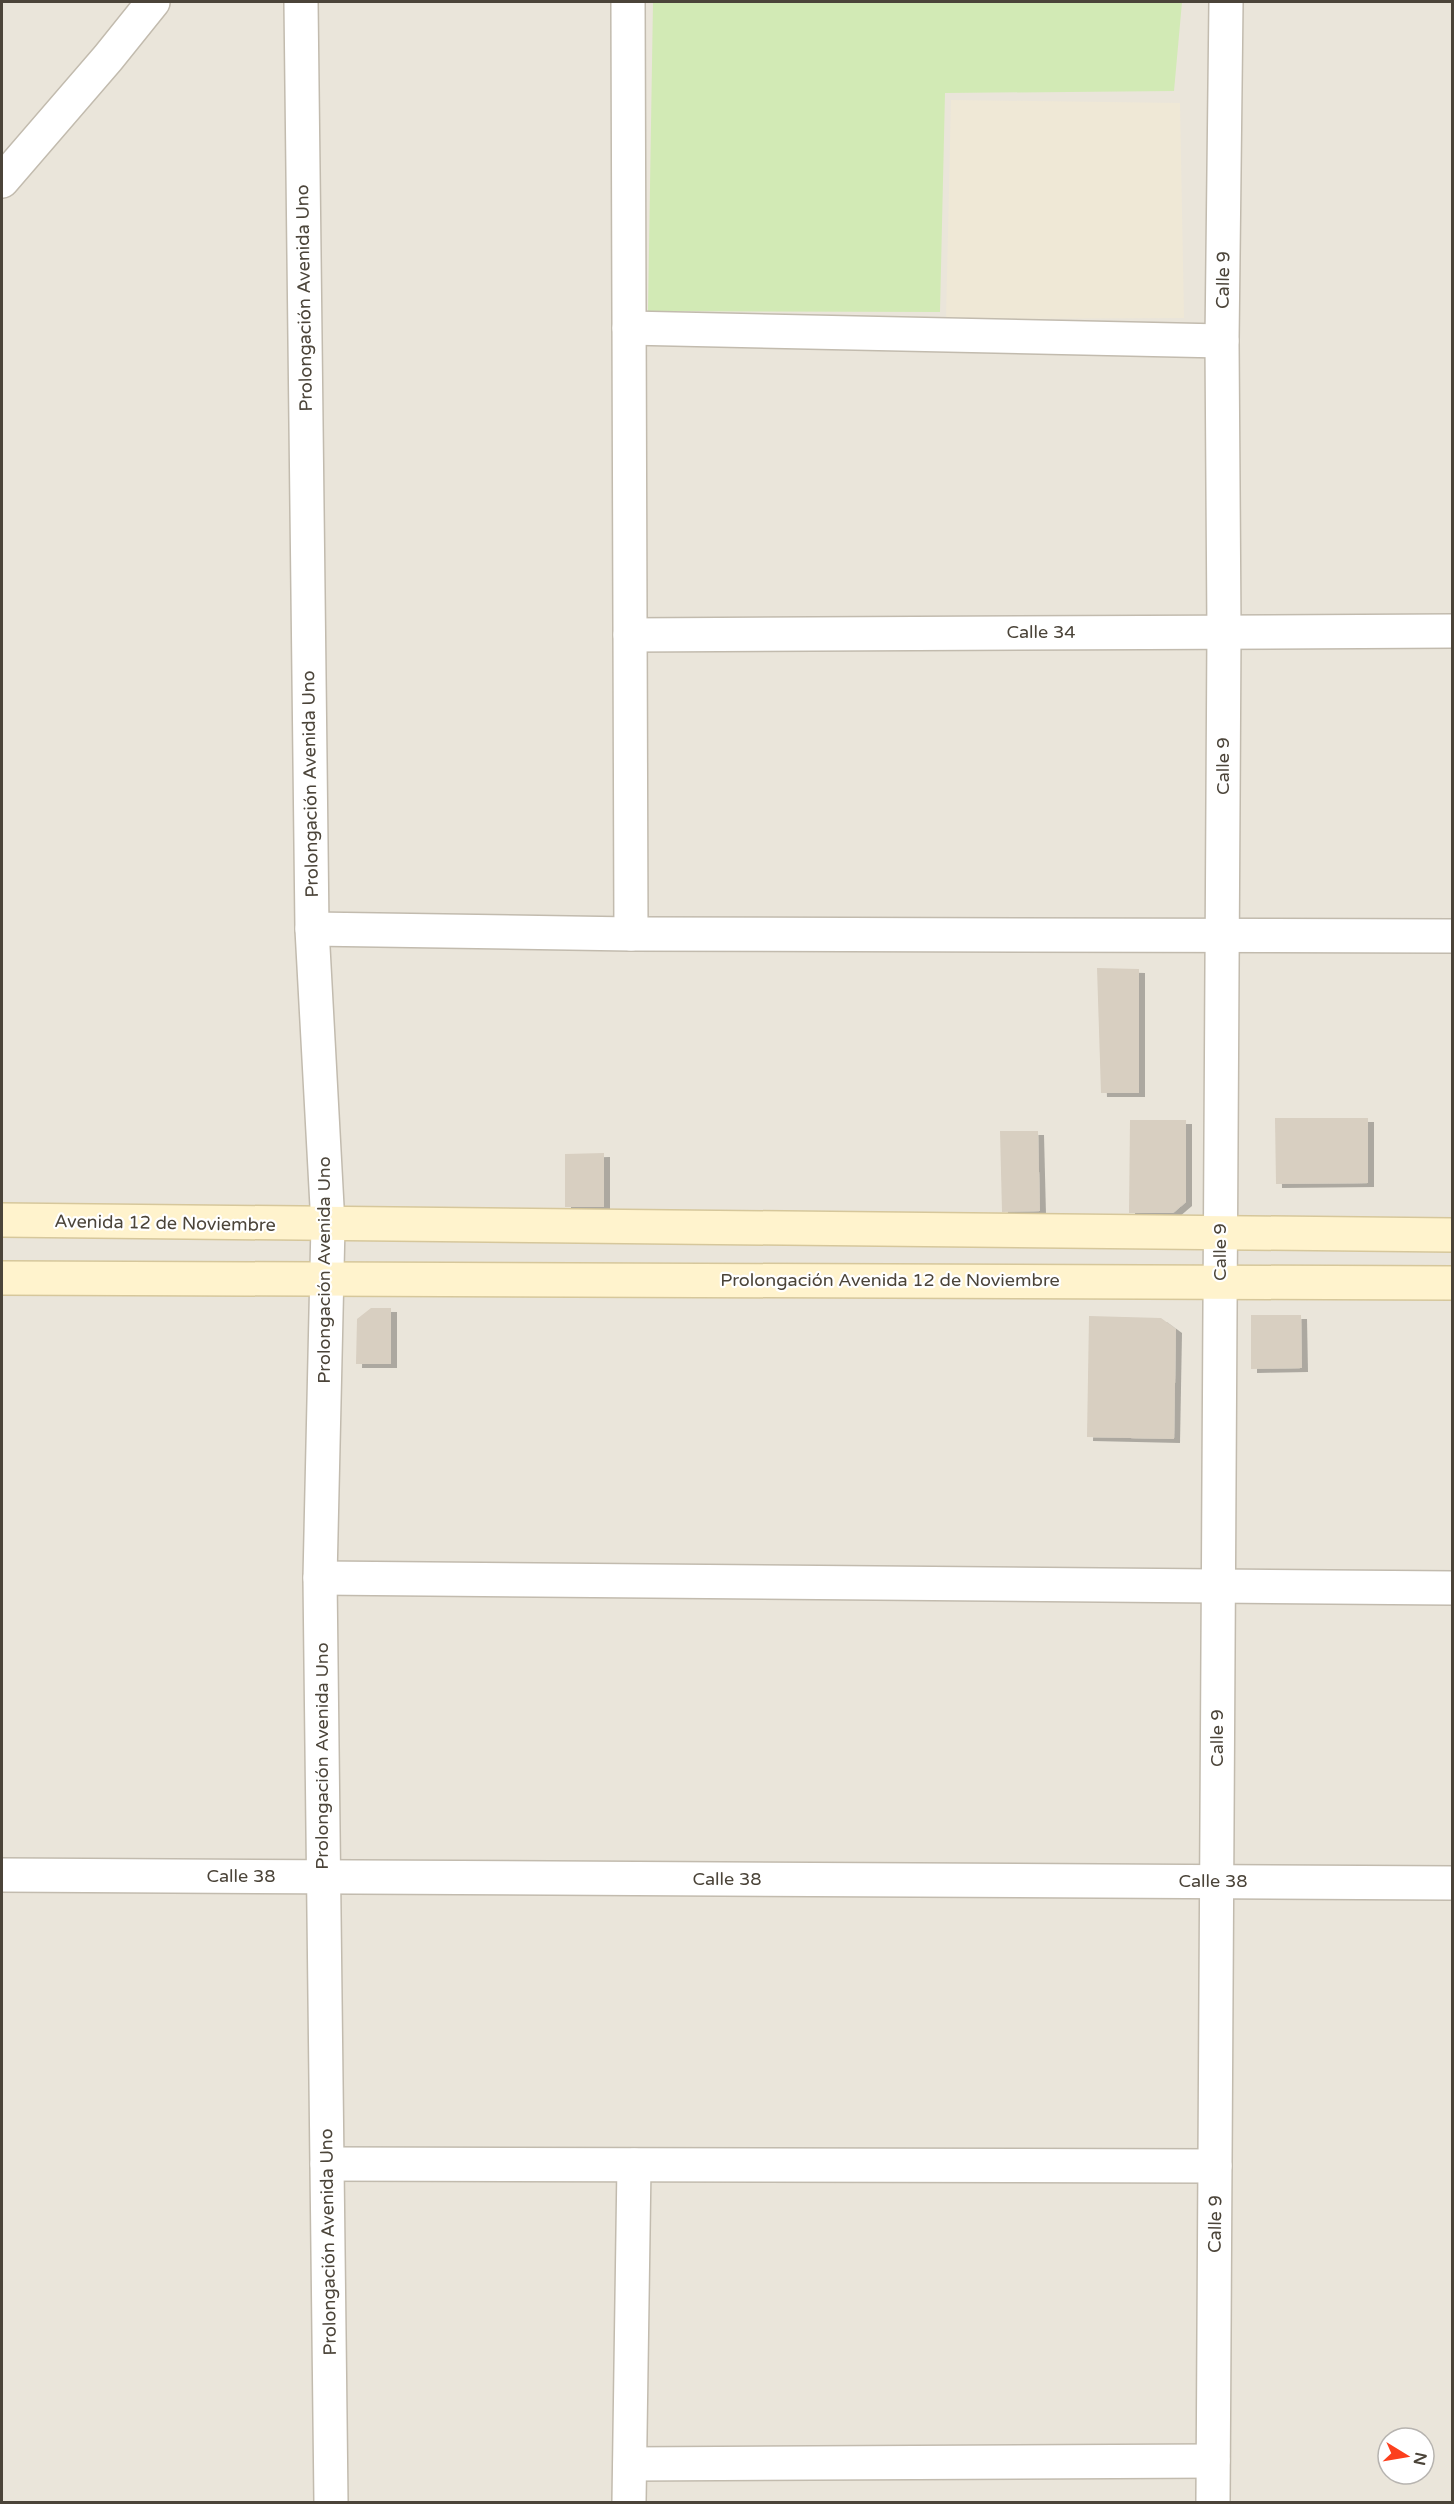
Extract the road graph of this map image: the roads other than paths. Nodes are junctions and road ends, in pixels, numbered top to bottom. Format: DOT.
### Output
graph roads {
  1 [pos="153,2"];
  2 [pos="301,2"];
  3 [pos="627,2"];
  4 [pos="1226,2"];
  5 [pos="2,181"];
  6 [pos="629,328"];
  7 [pos="1222,340"];
  8 [pos="1452,631"];
  9 [pos="1224,632"];
  10 [pos="630,635"];
  11 [pos="312,929"];
  12 [pos="631,934"];
  13 [pos="1452,936"];
  14 [pos="1222,937"];
  15 [pos="2,1221"];
  16 [pos="328,1225"];
  17 [pos="1220,1233"];
  18 [pos="1452,1235"];
  19 [pos="2,1278"];
  20 [pos="327,1278"];
  21 [pos="1220,1282"];
  22 [pos="1452,1283"];
  23 [pos="320,1578"];
  24 [pos="1218,1586"];
  25 [pos="1452,1588"];
  26 [pos="2,1875"];
  27 [pos="323,1877"];
  28 [pos="1216,1881"];
  29 [pos="1452,1883"];
  30 [pos="327,2164"];
  31 [pos="634,2165"];
  32 [pos="1215,2166"];
  33 [pos="1213,2461"];
  34 [pos="630,2464"];
  35 [pos="331,2502"];
  36 [pos="629,2502"];
  37 [pos="1213,2502"];
  1 -- 5 [label="street"];
  2 -- 11 [label="street, Prolongación Avenida Uno"];
  3 -- 6 [label="street"];
  4 -- 7 [label="street, Calle 9"];
  6 -- 7 [label="street"];
  6 -- 10 [label="street"];
  7 -- 9 [label="street, Calle 9"];
  8 -- 9 [label="street, Calle 34"];
  9 -- 10 [label="street, Calle 34"];
  9 -- 14 [label="street, Calle 9"];
  10 -- 12 [label="street"];
  11 -- 12 [label="street"];
  11 -- 16 [label="street, Prolongación Avenida Uno"];
  12 -- 14 [label="street"];
  13 -- 14 [label="street"];
  14 -- 17 [label="street, Calle 9"];
  15 -- 16 [label="main road, Avenida 12 de Noviembre"];
  16 -- 17 [label="main road"];
  16 -- 20 [label="street, Prolongación Avenida Uno"];
  17 -- 18 [label="main road"];
  17 -- 21 [label="street, Calle 9"];
  19 -- 20 [label="main road"];
  20 -- 21 [label="main road, Prolongación Avenida 12 de Noviembre"];
  20 -- 23 [label="street, Prolongación Avenida Uno"];
  21 -- 22 [label="main road, Prolongación Avenida 12 de Noviembre"];
  21 -- 24 [label="street, Calle 9"];
  23 -- 24 [label="street"];
  23 -- 27 [label="street, Prolongación Avenida Uno"];
  24 -- 25 [label="street"];
  24 -- 28 [label="street, Calle 9"];
  26 -- 27 [label="street, Calle 38"];
  27 -- 28 [label="street, Calle 38"];
  27 -- 30 [label="street, Prolongación Avenida Uno"];
  28 -- 29 [label="street, Calle 38"];
  28 -- 32 [label="street, Calle 9"];
  30 -- 31 [label="street"];
  30 -- 35 [label="street, Prolongación Avenida Uno"];
  31 -- 32 [label="street"];
  31 -- 34 [label="street"];
  32 -- 33 [label="street, Calle 9"];
  33 -- 34 [label="street"];
  33 -- 37 [label="street, Calle 9"];
  34 -- 36 [label="street"];
}
